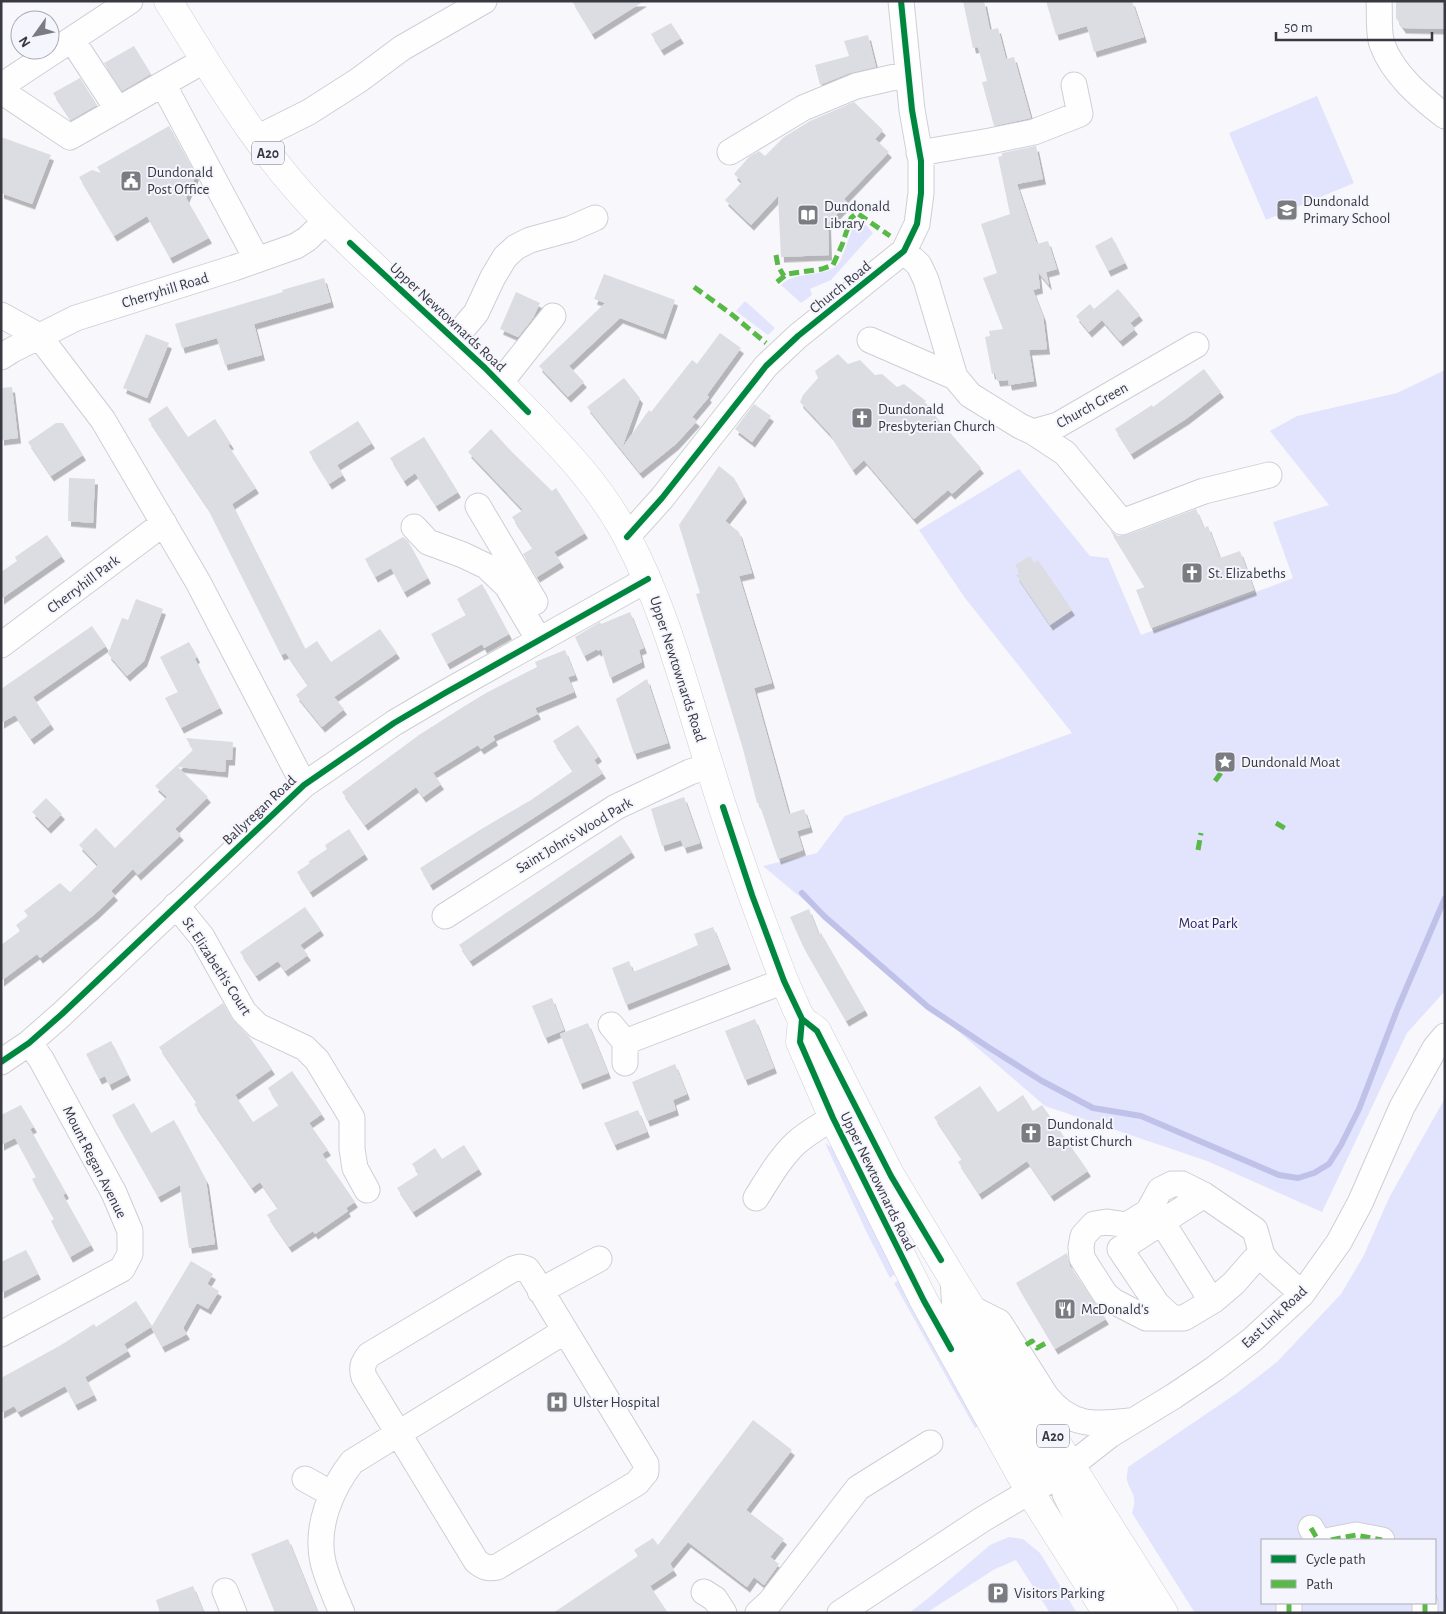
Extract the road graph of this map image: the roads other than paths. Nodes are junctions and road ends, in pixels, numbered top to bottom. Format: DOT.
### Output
graph roads {
  1 [pos="130,1"];
  2 [pos="168,1"];
  3 [pos="484,1"];
  4 [pos="901,1"];
  5 [pos="1379,1"];
  6 [pos="72,40"];
  7 [pos="204,60"];
  8 [pos="908,74"];
  9 [pos="162,84"];
  10 [pos="1074,85"];
  11 [pos="1,86"];
  12 [pos="1,91"];
  13 [pos="118,110"];
  14 [pos="1445,116"];
  15 [pos="257,138"];
  16 [pos="730,152"];
  17 [pos="919,152"];
  18 [pos="595,218"];
  19 [pos="326,221"];
  20 [pos="904,251"];
  21 [pos="257,260"];
  22 [pos="1,315"];
  23 [pos="552,316"];
  24 [pos="39,336"];
  25 [pos="454,340"];
  26 [pos="870,340"];
  27 [pos="1196,345"];
  28 [pos="1,357"];
  29 [pos="955,377"];
  30 [pos="500,383"];
  31 [pos="1033,432"];
  32 [pos="1269,475"];
  33 [pos="478,506"];
  34 [pos="164,523"];
  35 [pos="414,527"];
  36 [pos="628,537"];
  37 [pos="648,579"];
  38 [pos="546,636"];
  39 [pos="1,645"];
  40 [pos="709,766"];
  41 [pos="304,785"];
  42 [pos="176,905"];
  43 [pos="445,916"];
  44 [pos="784,981"];
  45 [pos="802,1019"];
  46 [pos="1445,1036"];
  47 [pos="620,1043"];
  48 [pos="29,1044"];
  49 [pos="1,1062"];
  50 [pos="833,1118"];
  51 [pos="367,1190"];
  52 [pos="1204,1195"];
  53 [pos="756,1198"];
  54 [pos="1162,1222"];
  55 [pos="1262,1255"];
  56 [pos="599,1259"];
  57 [pos="953,1279"];
  58 [pos="540,1291"];
  59 [pos="1302,1294"];
  60 [pos="1214,1300"];
  61 [pos="973,1309"];
  62 [pos="1172,1318"];
  63 [pos="565,1331"];
  64 [pos="1,1334"];
  65 [pos="1134,1420"];
  66 [pos="398,1434"];
  67 [pos="930,1443"];
  68 [pos="1052,1478"];
  69 [pos="305,1479"];
  70 [pos="332,1494"];
  71 [pos="1320,1536"];
  72 [pos="1377,1539"];
  73 [pos="891,1581"];
  74 [pos="704,1592"];
  75 [pos="342,1613"];
  76 [pos="724,1613"];
  77 [pos="758,1613"];
  78 [pos="840,1613"];
  79 [pos="871,1613"];
  80 [pos="1107,1613"];
  81 [pos="1134,1613"];
  82 [pos="1164,1613"];
  1 -- 6 [label="street"];
  2 -- 7 [label="highway, Upper Newtownards Road / A20"];
  3 -- 15 [label="street"];
  4 -- 8 [label="street, Church Road"];
  5 -- 14 [label="street"];
  6 -- 11 [label="street"];
  6 -- 13 [label="street"];
  7 -- 9 [label="street"];
  7 -- 15 [label="highway, Upper Newtownards Road / A20"];
  8 -- 16 [label="street"];
  8 -- 17 [label="street, Church Road"];
  9 -- 13 [label="street"];
  9 -- 21 [label="street"];
  10 -- 17 [label="street"];
  12 -- 13 [label="street"];
  15 -- 19 [label="highway, Upper Newtownards Road / A20"];
  17 -- 20 [label="street, Church Road"];
  18 -- 25 [label="street"];
  19 -- 21 [label="street, Cherryhill Road"];
  19 -- 25 [label="highway, Upper Newtownards Road / A20"];
  20 -- 29 [label="street"];
  20 -- 36 [label="street, Church Road"];
  21 -- 24 [label="street, Cherryhill Road"];
  22 -- 24 [label="street"];
  23 -- 30 [label="street"];
  24 -- 28 [label="street, Cherryhill Road"];
  24 -- 34 [label="street"];
  25 -- 30 [label="highway, Upper Newtownards Road / A20"];
  26 -- 29 [label="street"];
  27 -- 31 [label="street, Church Green"];
  29 -- 31 [label="street"];
  30 -- 36 [label="highway, Upper Newtownards Road / A20"];
  31 -- 32 [label="street"];
  33 -- 38 [label="street"];
  34 -- 39 [label="street, Cherryhill Park"];
  34 -- 41 [label="street"];
  35 -- 38 [label="street"];
  36 -- 37 [label="highway, Upper Newtownards Road / A20"];
  37 -- 38 [label="street, Ballyregan Road"];
  37 -- 40 [label="highway, Upper Newtownards Road / A20"];
  38 -- 41 [label="street, Ballyregan Road"];
  40 -- 43 [label="street, Saint John's Wood Park"];
  40 -- 44 [label="highway, Upper Newtownards Road / A20"];
  41 -- 42 [label="street, Ballyregan Road"];
  42 -- 48 [label="street, Ballyregan Road"];
  42 -- 51 [label="street, St. Elizabeth's Court"];
  44 -- 45 [label="highway, Upper Newtownards Road / A20"];
  44 -- 47 [label="street"];
  45 -- 50 [label="highway, Upper Newtownards Road / A20"];
  45 -- 57 [label="highway, Upper Newtownards Road / A20"];
  46 -- 59 [label="street, East Link Road"];
  48 -- 49 [label="street, Ballyregan Road"];
  48 -- 64 [label="street, Mount Regan Avenue"];
  50 -- 53 [label="street"];
  50 -- 68 [label="highway, Upper Newtownards Road / A20"];
  52 -- 54 [label="street"];
  52 -- 55 [label="street"];
  52 -- 62 [label="street"];
  54 -- 60 [label="street"];
  54 -- 62 [label="street"];
  55 -- 59 [label="street"];
  55 -- 60 [label="street"];
  56 -- 58 [label="street"];
  57 -- 61 [label="highway, Upper Newtownards Road / A20"];
  57 -- 68 [label="street"];
  58 -- 63 [label="street"];
  58 -- 66 [label="street"];
  59 -- 65 [label="street, East Link Road"];
  60 -- 62 [label="street"];
  61 -- 65 [label="street"];
  61 -- 68 [label="highway, Upper Newtownards Road / A20"];
  63 -- 66 [label="street"];
  63 -- 66 [label="street"];
  65 -- 68 [label="street, East Link Road"];
  66 -- 70 [label="street"];
  67 -- 77 [label="street"];
  68 -- 73 [label="street, East Link Road"];
  68 -- 80 [label="highway, Upper Newtownards Road / A20"];
  68 -- 81 [label="street"];
  68 -- 82 [label="highway, Upper Newtownards Road / A20"];
  69 -- 70 [label="street"];
  70 -- 75 [label="street"];
  71 -- 72 [label="street"];
  73 -- 78 [label="street, East Link Road"];
  73 -- 79 [label="street"];
  74 -- 76 [label="street"];
}
